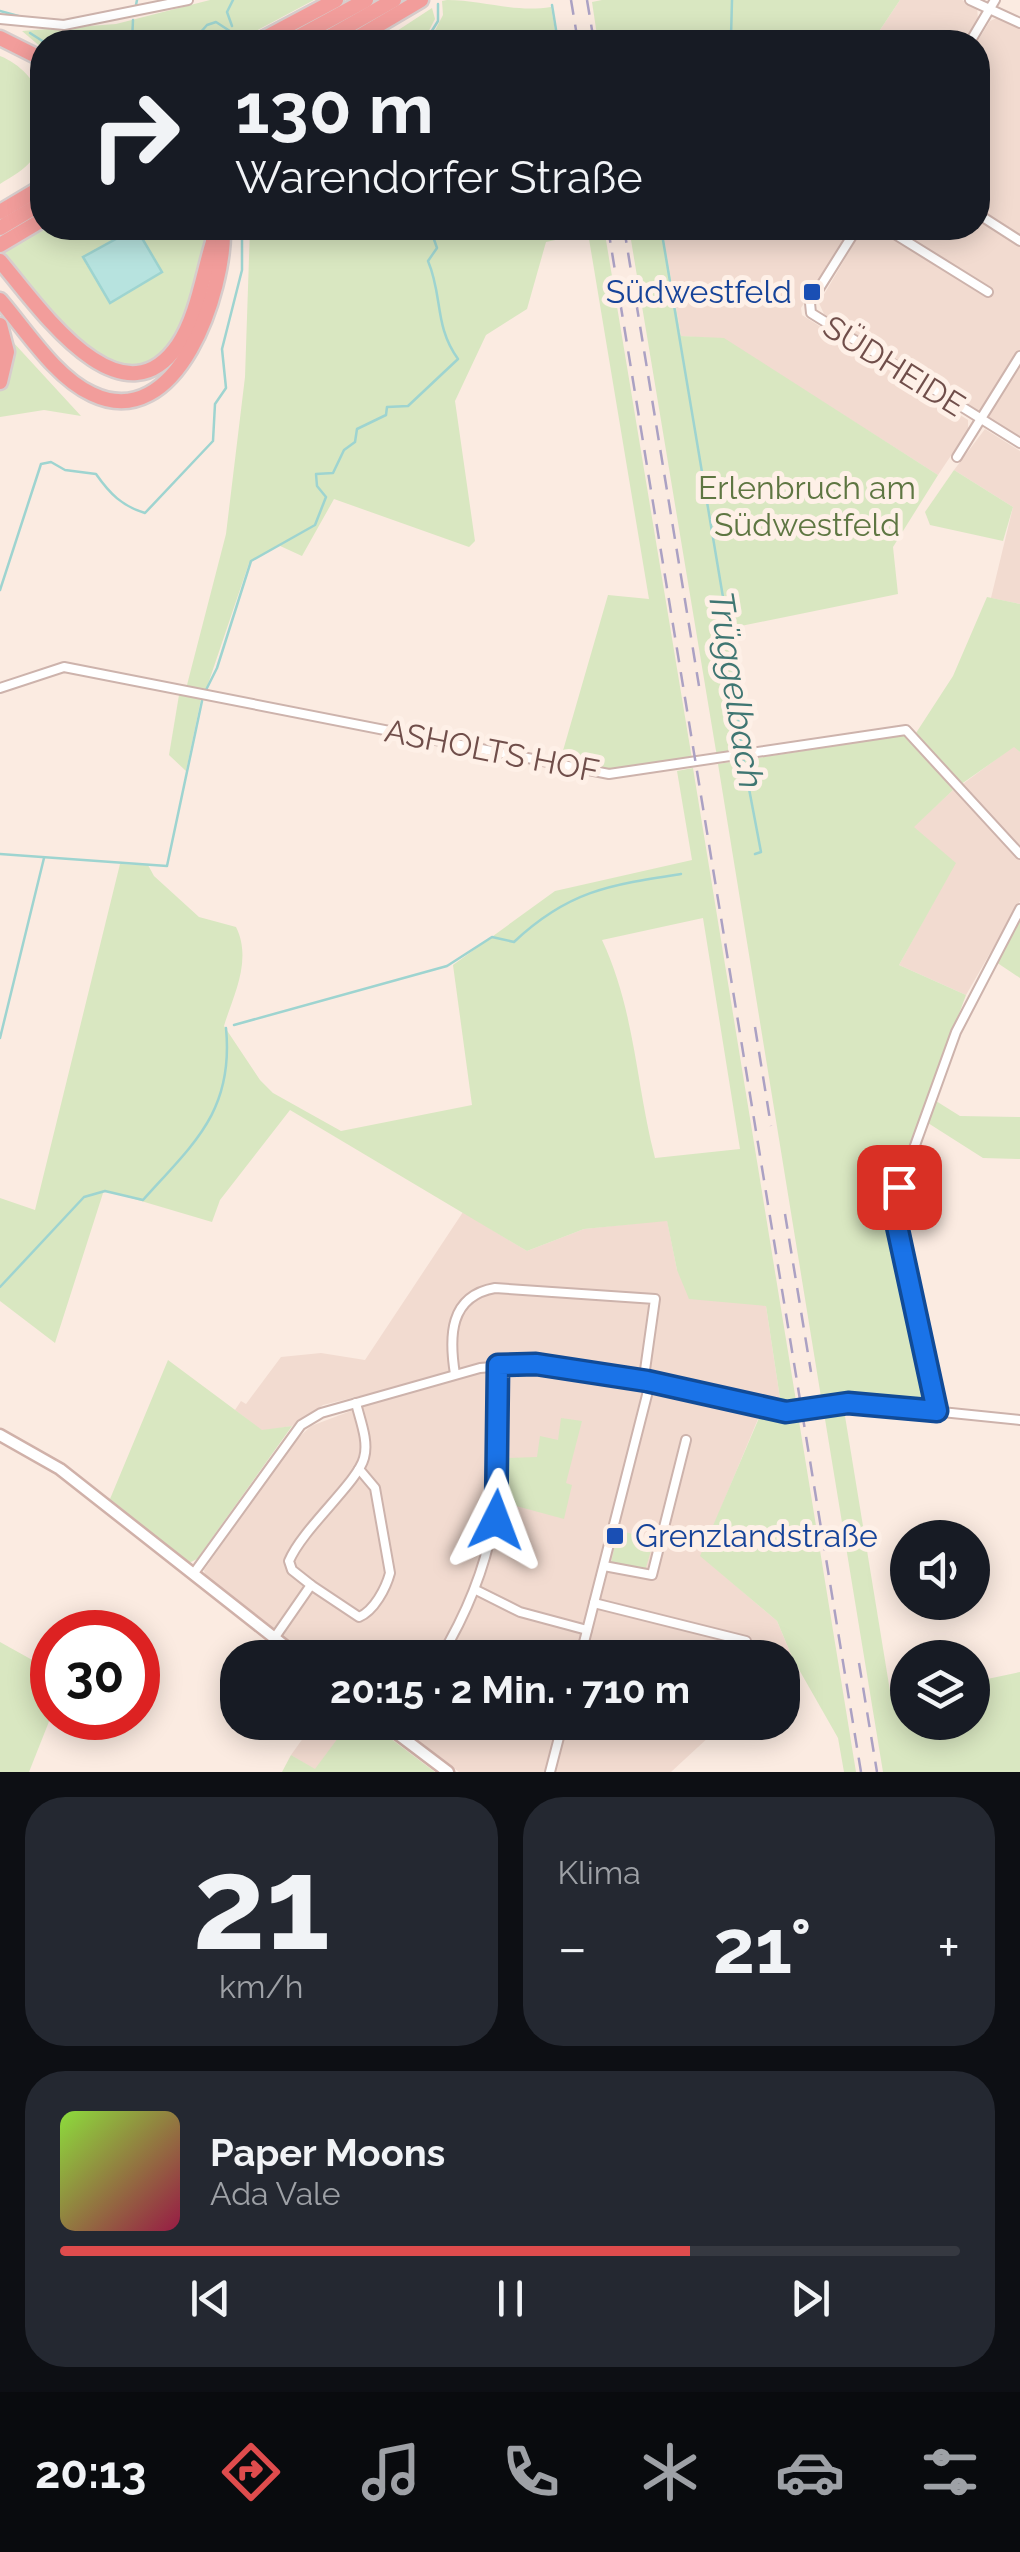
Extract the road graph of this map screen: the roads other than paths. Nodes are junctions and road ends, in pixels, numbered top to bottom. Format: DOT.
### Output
graph roads {
  1 [pos="188,0"];
  2 [pos="336,0"];
  3 [pos="366,0"];
  4 [pos="394,0"];
  5 [pos="421,0"];
  6 [pos="970,0"];
  7 [pos="995,0"];
  8 [pos="990,9"];
  9 [pos="0,19"];
  10 [pos="1020,23"];
  11 [pos="280,30"];
  12 [pos="311,30"];
  13 [pos="341,30"];
  14 [pos="370,30"];
  15 [pos="977,30"];
  16 [pos="0,38"];
  17 [pos="30,53"];
  18 [pos="30,194"];
  19 [pos="30,210"];
  20 [pos="0,212"];
  21 [pos="990,222"];
  22 [pos="30,227"];
  23 [pos="0,228"];
  24 [pos="213,240"];
  25 [pos="222,240"];
  26 [pos="850,240"];
  27 [pos="904,240"];
  28 [pos="1020,241"];
  29 [pos="0,245"];
  30 [pos="5,266"];
  31 [pos="988,292"];
  32 [pos="0,300"];
  33 [pos="0,324"];
  34 [pos="1020,356"];
  35 [pos="0,382"];
  36 [pos="980,420"];
  37 [pos="1020,443"];
  38 [pos="957,456"];
  39 [pos="0,688"];
  40 [pos="1020,854"];
  41 [pos="1020,909"];
  42 [pos="498,1365"];
  43 [pos="455,1374"];
  44 [pos="647,1381"];
  45 [pos="356,1403"];
  46 [pos="937,1411"];
  47 [pos="1020,1420"];
  48 [pos="0,1435"];
  49 [pos="686,1440"];
  50 [pos="360,1468"];
  51 [pos="604,1566"];
  52 [pos="194,1573"];
  53 [pos="311,1585"];
  54 [pos="476,1590"];
  55 [pos="594,1602"];
  56 [pos="588,1630"];
  57 [pos="275,1637"];
  58 [pos="279,1640"];
  59 [pos="450,1640"];
  60 [pos="585,1640"];
  61 [pos="746,1640"];
  62 [pos="406,1740"];
  63 [pos="558,1740"];
  64 [pos="448,1772"];
  65 [pos="550,1772"];
  1 -- 9 [label="street"];
  2 -- 11 [label="highway"];
  3 -- 12 [label="highway"];
  4 -- 13 [label="highway"];
  5 -- 14 [label="highway"];
  6 -- 8 [label="street"];
  7 -- 8 [label="street"];
  8 -- 10 [label="street"];
  8 -- 15 [label="street"];
  16 -- 17 [label="highway"];
  18 -- 20 [label="highway"];
  19 -- 23 [label="highway"];
  21 -- 28 [label="street"];
  22 -- 29 [label="highway"];
  24 -- 30 [label="highway"];
  25 -- 32 [label="highway"];
  26 -- 36 [label="street, SÜDHEIDE"];
  27 -- 31 [label="street"];
  33 -- 35 [label="highway"];
  34 -- 36 [label="street"];
  36 -- 37 [label="street, SÜDHEIDE"];
  36 -- 38 [label="street, SÜDHEIDE"];
  39 -- 40 [label="street, ASHOLTS HOF"];
  41 -- 46 [label="street"];
  42 -- 43 [label="street"];
  42 -- 44 [label="street"];
  42 -- 54 [label="street"];
  43 -- 44 [label="street"];
  43 -- 45 [label="street"];
  44 -- 46 [label="street"];
  44 -- 51 [label="street"];
  45 -- 50 [label="street"];
  45 -- 52 [label="street"];
  46 -- 47 [label="street"];
  48 -- 52 [label="street"];
  49 -- 51 [label="street"];
  50 -- 53 [label="street"];
  50 -- 53 [label="street"];
  51 -- 55 [label="street"];
  52 -- 57 [label="street"];
  53 -- 57 [label="street"];
  54 -- 56 [label="street"];
  54 -- 59 [label="street"];
  55 -- 56 [label="street"];
  55 -- 61 [label="street"];
  56 -- 60 [label="street"];
  57 -- 58 [label="street"];
  62 -- 64 [label="street"];
  63 -- 65 [label="street"];
}
